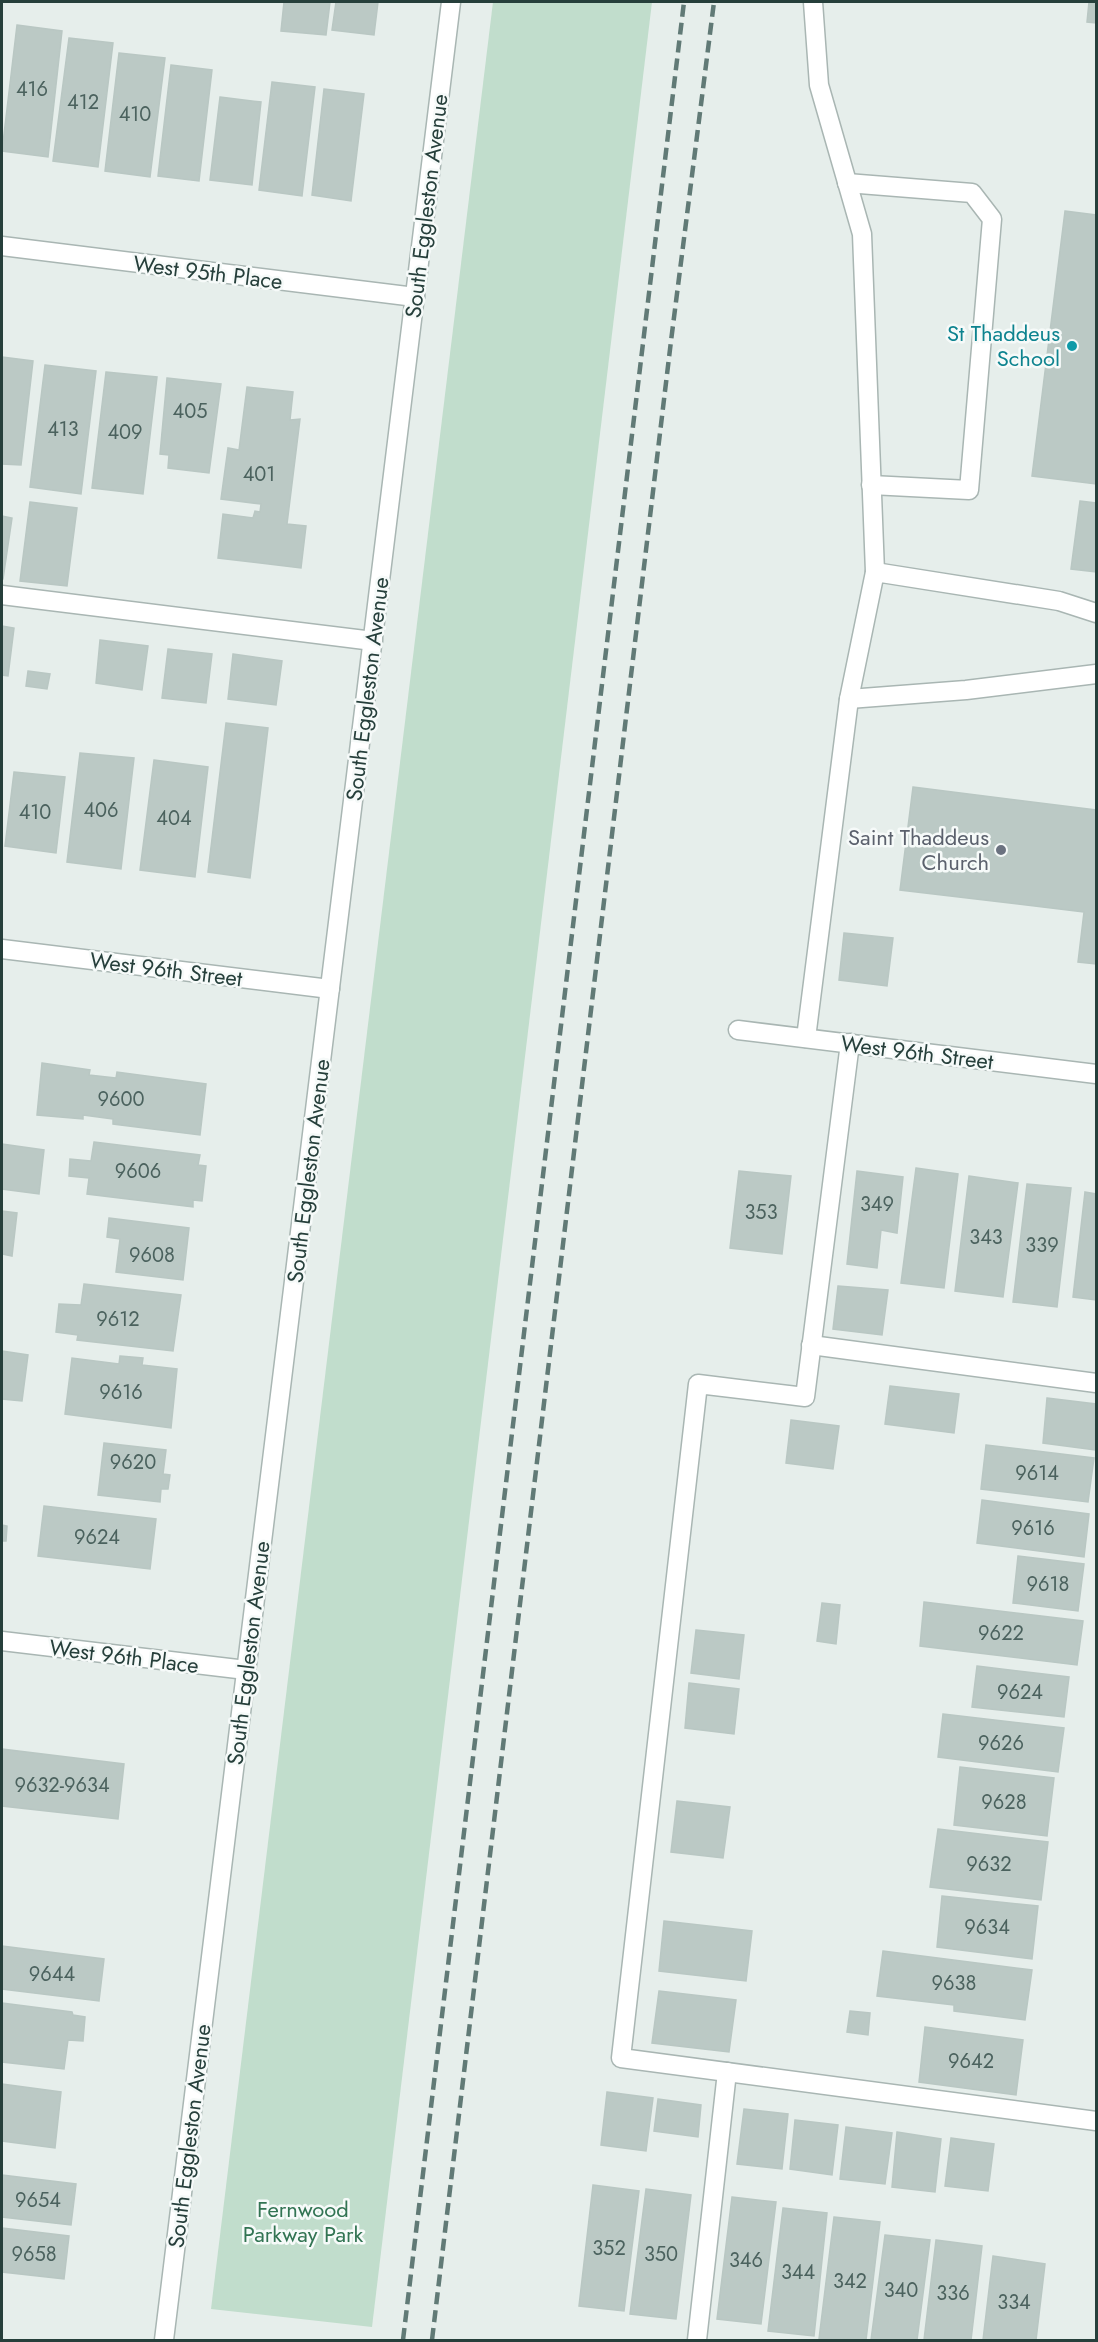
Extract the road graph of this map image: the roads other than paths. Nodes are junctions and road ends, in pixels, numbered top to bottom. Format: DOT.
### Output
graph roads {
  1 [pos="451,2"];
  2 [pos="813,2"];
  3 [pos="847,183"];
  4 [pos="2,246"];
  5 [pos="415,297"];
  6 [pos="871,485"];
  7 [pos="875,572"];
  8 [pos="2,595"];
  9 [pos="1096,613"];
  10 [pos="373,641"];
  11 [pos="1096,674"];
  12 [pos="849,699"];
  13 [pos="2,949"];
  14 [pos="330,989"];
  15 [pos="738,1030"];
  16 [pos="806,1038"];
  17 [pos="850,1043"];
  18 [pos="1096,1074"];
  19 [pos="812,1345"];
  20 [pos="1096,1383"];
  21 [pos="2,1641"];
  22 [pos="246,1670"];
  23 [pos="727,2072"];
  24 [pos="1096,2121"];
  25 [pos="164,2340"];
  26 [pos="698,2340"];
  1 -- 5 [label="street, South Eggleston Avenue"];
  2 -- 3 [label="street"];
  3 -- 6 [label="street"];
  3 -- 6 [label="street"];
  4 -- 5 [label="street, West 95th Place"];
  5 -- 10 [label="street, South Eggleston Avenue"];
  6 -- 7 [label="street"];
  7 -- 9 [label="street"];
  7 -- 12 [label="street"];
  8 -- 10 [label="street"];
  10 -- 14 [label="street, South Eggleston Avenue"];
  11 -- 12 [label="street"];
  12 -- 16 [label="street"];
  13 -- 14 [label="street, West 96th Street"];
  14 -- 22 [label="street, South Eggleston Avenue"];
  15 -- 16 [label="street, West 96th Street"];
  16 -- 17 [label="street, West 96th Street"];
  17 -- 18 [label="street, West 96th Street"];
  17 -- 19 [label="street"];
  19 -- 20 [label="street"];
  19 -- 23 [label="street"];
  21 -- 22 [label="street, West 96th Place"];
  22 -- 25 [label="street, South Eggleston Avenue"];
  23 -- 24 [label="street"];
  23 -- 26 [label="street"];
}
